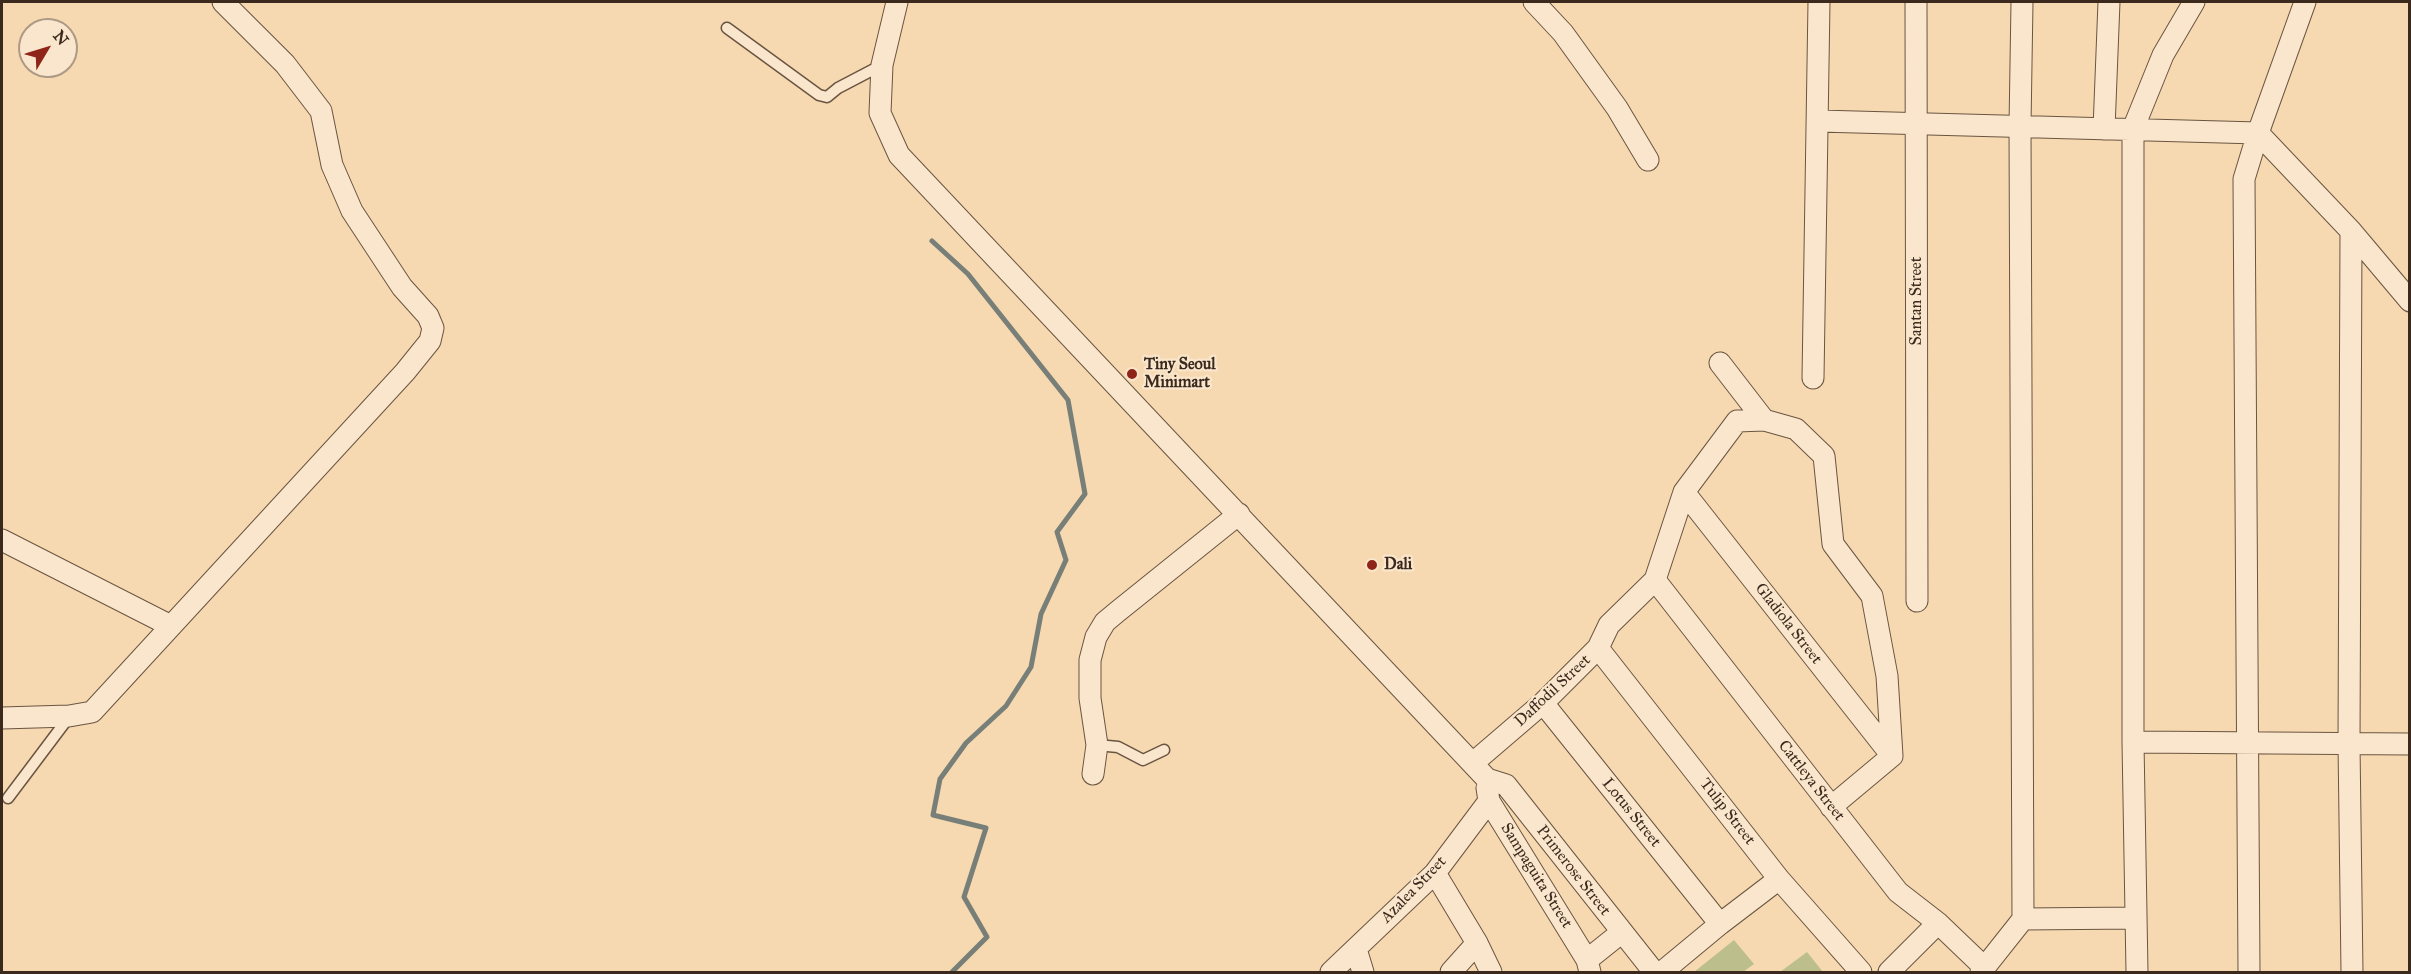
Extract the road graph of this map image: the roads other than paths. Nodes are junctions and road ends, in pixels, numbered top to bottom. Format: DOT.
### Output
graph roads {
  1 [pos="223,2"];
  2 [pos="897,2"];
  3 [pos="1534,2"];
  4 [pos="1819,2"];
  5 [pos="1916,2"];
  6 [pos="2022,2"];
  7 [pos="2109,2"];
  8 [pos="2194,2"];
  9 [pos="2305,2"];
  10 [pos="727,28"];
  11 [pos="882,65"];
  12 [pos="1819,121"];
  13 [pos="1916,124"];
  14 [pos="2020,126"];
  15 [pos="2104,129"];
  16 [pos="2133,129"];
  17 [pos="2258,133"];
  18 [pos="1648,160"];
  19 [pos="2351,231"];
  20 [pos="2409,301"];
  21 [pos="1720,363"];
  22 [pos="1813,378"];
  23 [pos="1764,420"];
  24 [pos="1684,492"];
  25 [pos="1239,514"];
  26 [pos="2,540"];
  27 [pos="1655,580"];
  28 [pos="1917,601"];
  29 [pos="171,626"];
  30 [pos="1598,648"];
  31 [pos="1543,703"];
  32 [pos="69,716"];
  33 [pos="2,718"];
  34 [pos="2133,742"];
  35 [pos="2248,743"];
  36 [pos="2349,744"];
  37 [pos="2409,744"];
  38 [pos="1097,745"];
  39 [pos="1164,750"];
  40 [pos="1892,756"];
  41 [pos="1480,771"];
  42 [pos="1093,774"];
  43 [pos="8,798"];
  44 [pos="1489,801"];
  45 [pos="1831,807"];
  46 [pos="1435,873"];
  47 [pos="1779,879"];
  48 [pos="2136,918"];
  49 [pos="2023,919"];
  50 [pos="1938,923"];
  51 [pos="1720,924"];
  52 [pos="1622,932"];
  53 [pos="1477,943"];
  54 [pos="1356,949"];
  55 [pos="1589,966"];
  56 [pos="1983,970"];
  57 [pos="1331,972"];
  58 [pos="1363,972"];
  59 [pos="1451,972"];
  60 [pos="1491,972"];
  61 [pos="1653,972"];
  62 [pos="1662,972"];
  63 [pos="1861,972"];
  64 [pos="1889,972"];
  65 [pos="2137,972"];
  66 [pos="2249,972"];
  67 [pos="2352,972"];
  1 -- 29 [label="street"];
  2 -- 11 [label="street, Primerose Street"];
  3 -- 18 [label="street"];
  4 -- 12 [label="street"];
  5 -- 13 [label="street, Santan Street"];
  6 -- 14 [label="street"];
  7 -- 15 [label="street"];
  8 -- 16 [label="street"];
  9 -- 17 [label="street"];
  10 -- 11 [label="lane"];
  11 -- 25 [label="street, Primerose Street"];
  12 -- 13 [label="street"];
  12 -- 22 [label="street"];
  13 -- 14 [label="street"];
  13 -- 28 [label="street, Santan Street"];
  14 -- 15 [label="street"];
  14 -- 49 [label="street"];
  15 -- 16 [label="street"];
  16 -- 17 [label="street"];
  16 -- 34 [label="street"];
  17 -- 19 [label="street"];
  17 -- 35 [label="street"];
  19 -- 20 [label="street"];
  19 -- 36 [label="street"];
  21 -- 23 [label="street"];
  23 -- 24 [label="street, Daffodil Street"];
  23 -- 40 [label="street, Daffodil Street"];
  24 -- 27 [label="street, Daffodil Street"];
  24 -- 40 [label="street, Gladiola Street"];
  25 -- 38 [label="street"];
  25 -- 41 [label="street, Primerose Street"];
  26 -- 29 [label="street"];
  27 -- 30 [label="street, Daffodil Street"];
  27 -- 45 [label="street, Cattleya Street"];
  29 -- 32 [label="street"];
  30 -- 31 [label="street, Daffodil Street"];
  30 -- 47 [label="street, Tulip Street"];
  31 -- 41 [label="street, Daffodil Street"];
  31 -- 51 [label="street, Lotus Street"];
  32 -- 33 [label="street"];
  32 -- 43 [label="lane"];
  34 -- 35 [label="street"];
  34 -- 48 [label="street"];
  35 -- 36 [label="street"];
  35 -- 66 [label="street"];
  36 -- 37 [label="street"];
  36 -- 67 [label="street"];
  38 -- 39 [label="lane"];
  38 -- 42 [label="street"];
  40 -- 45 [label="street"];
  41 -- 44 [label="street, Sampaguita Street"];
  41 -- 52 [label="street, Primerose Street"];
  44 -- 46 [label="street, Azalea Street"];
  44 -- 55 [label="street, Sampaguita Street"];
  45 -- 50 [label="street, Cattleya Street"];
  46 -- 53 [label="street"];
  46 -- 54 [label="street, Azalea Street"];
  47 -- 51 [label="street"];
  47 -- 63 [label="street, Tulip Street"];
  48 -- 49 [label="street"];
  48 -- 65 [label="street"];
  49 -- 56 [label="street"];
  50 -- 56 [label="street, Cattleya Street"];
  50 -- 64 [label="street"];
  51 -- 62 [label="street"];
  52 -- 55 [label="street"];
  52 -- 61 [label="street, Primerose Street"];
  53 -- 59 [label="street"];
  53 -- 60 [label="street"];
  54 -- 57 [label="street, Azalea Street"];
  54 -- 58 [label="street"];
}
